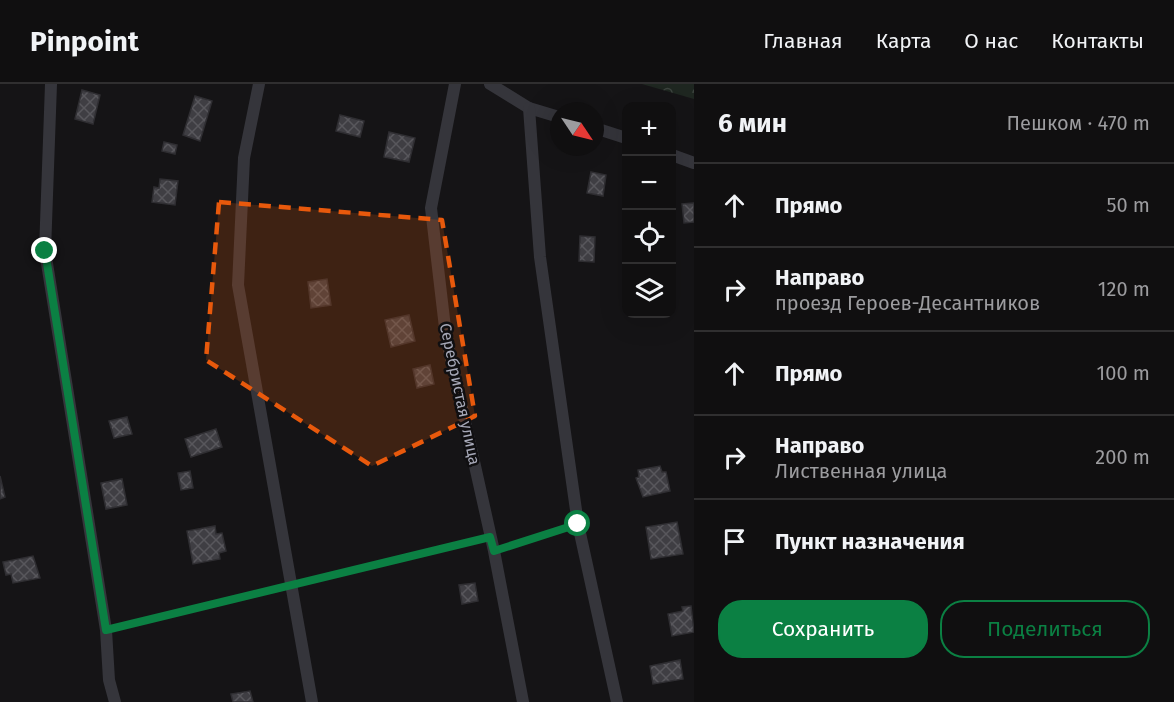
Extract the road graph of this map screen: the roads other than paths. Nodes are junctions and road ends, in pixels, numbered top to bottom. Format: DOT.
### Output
graph roads {
  1 [pos="51,84"];
  2 [pos="259,84"];
  3 [pos="455,84"];
  4 [pos="490,84"];
  5 [pos="529,108"];
  6 [pos="550,114"];
  7 [pos="604,131"];
  8 [pos="622,136"];
  9 [pos="675,156"];
  10 [pos="694,163"];
  11 [pos="578,524"];
  12 [pos="490,537"];
  13 [pos="494,551"];
  14 [pos="290,587"];
  15 [pos="106,630"];
  16 [pos="115,702"];
  17 [pos="312,702"];
  18 [pos="523,702"];
  19 [pos="616,702"];
  1 -- 15 [label="street"];
  2 -- 14 [label="street"];
  3 -- 12 [label="street, Серебристая улица"];
  4 -- 5 [label="street"];
  5 -- 6 [label="street"];
  5 -- 11 [label="street"];
  7 -- 8 [label="street"];
  9 -- 10 [label="street"];
  11 -- 13 [label="lane"];
  11 -- 19 [label="street"];
  12 -- 13 [label="street, Серебристая улица"];
  12 -- 14 [label="lane"];
  13 -- 18 [label="street, Серебристая улица"];
  14 -- 15 [label="lane"];
  14 -- 17 [label="street"];
  15 -- 16 [label="street"];
}
